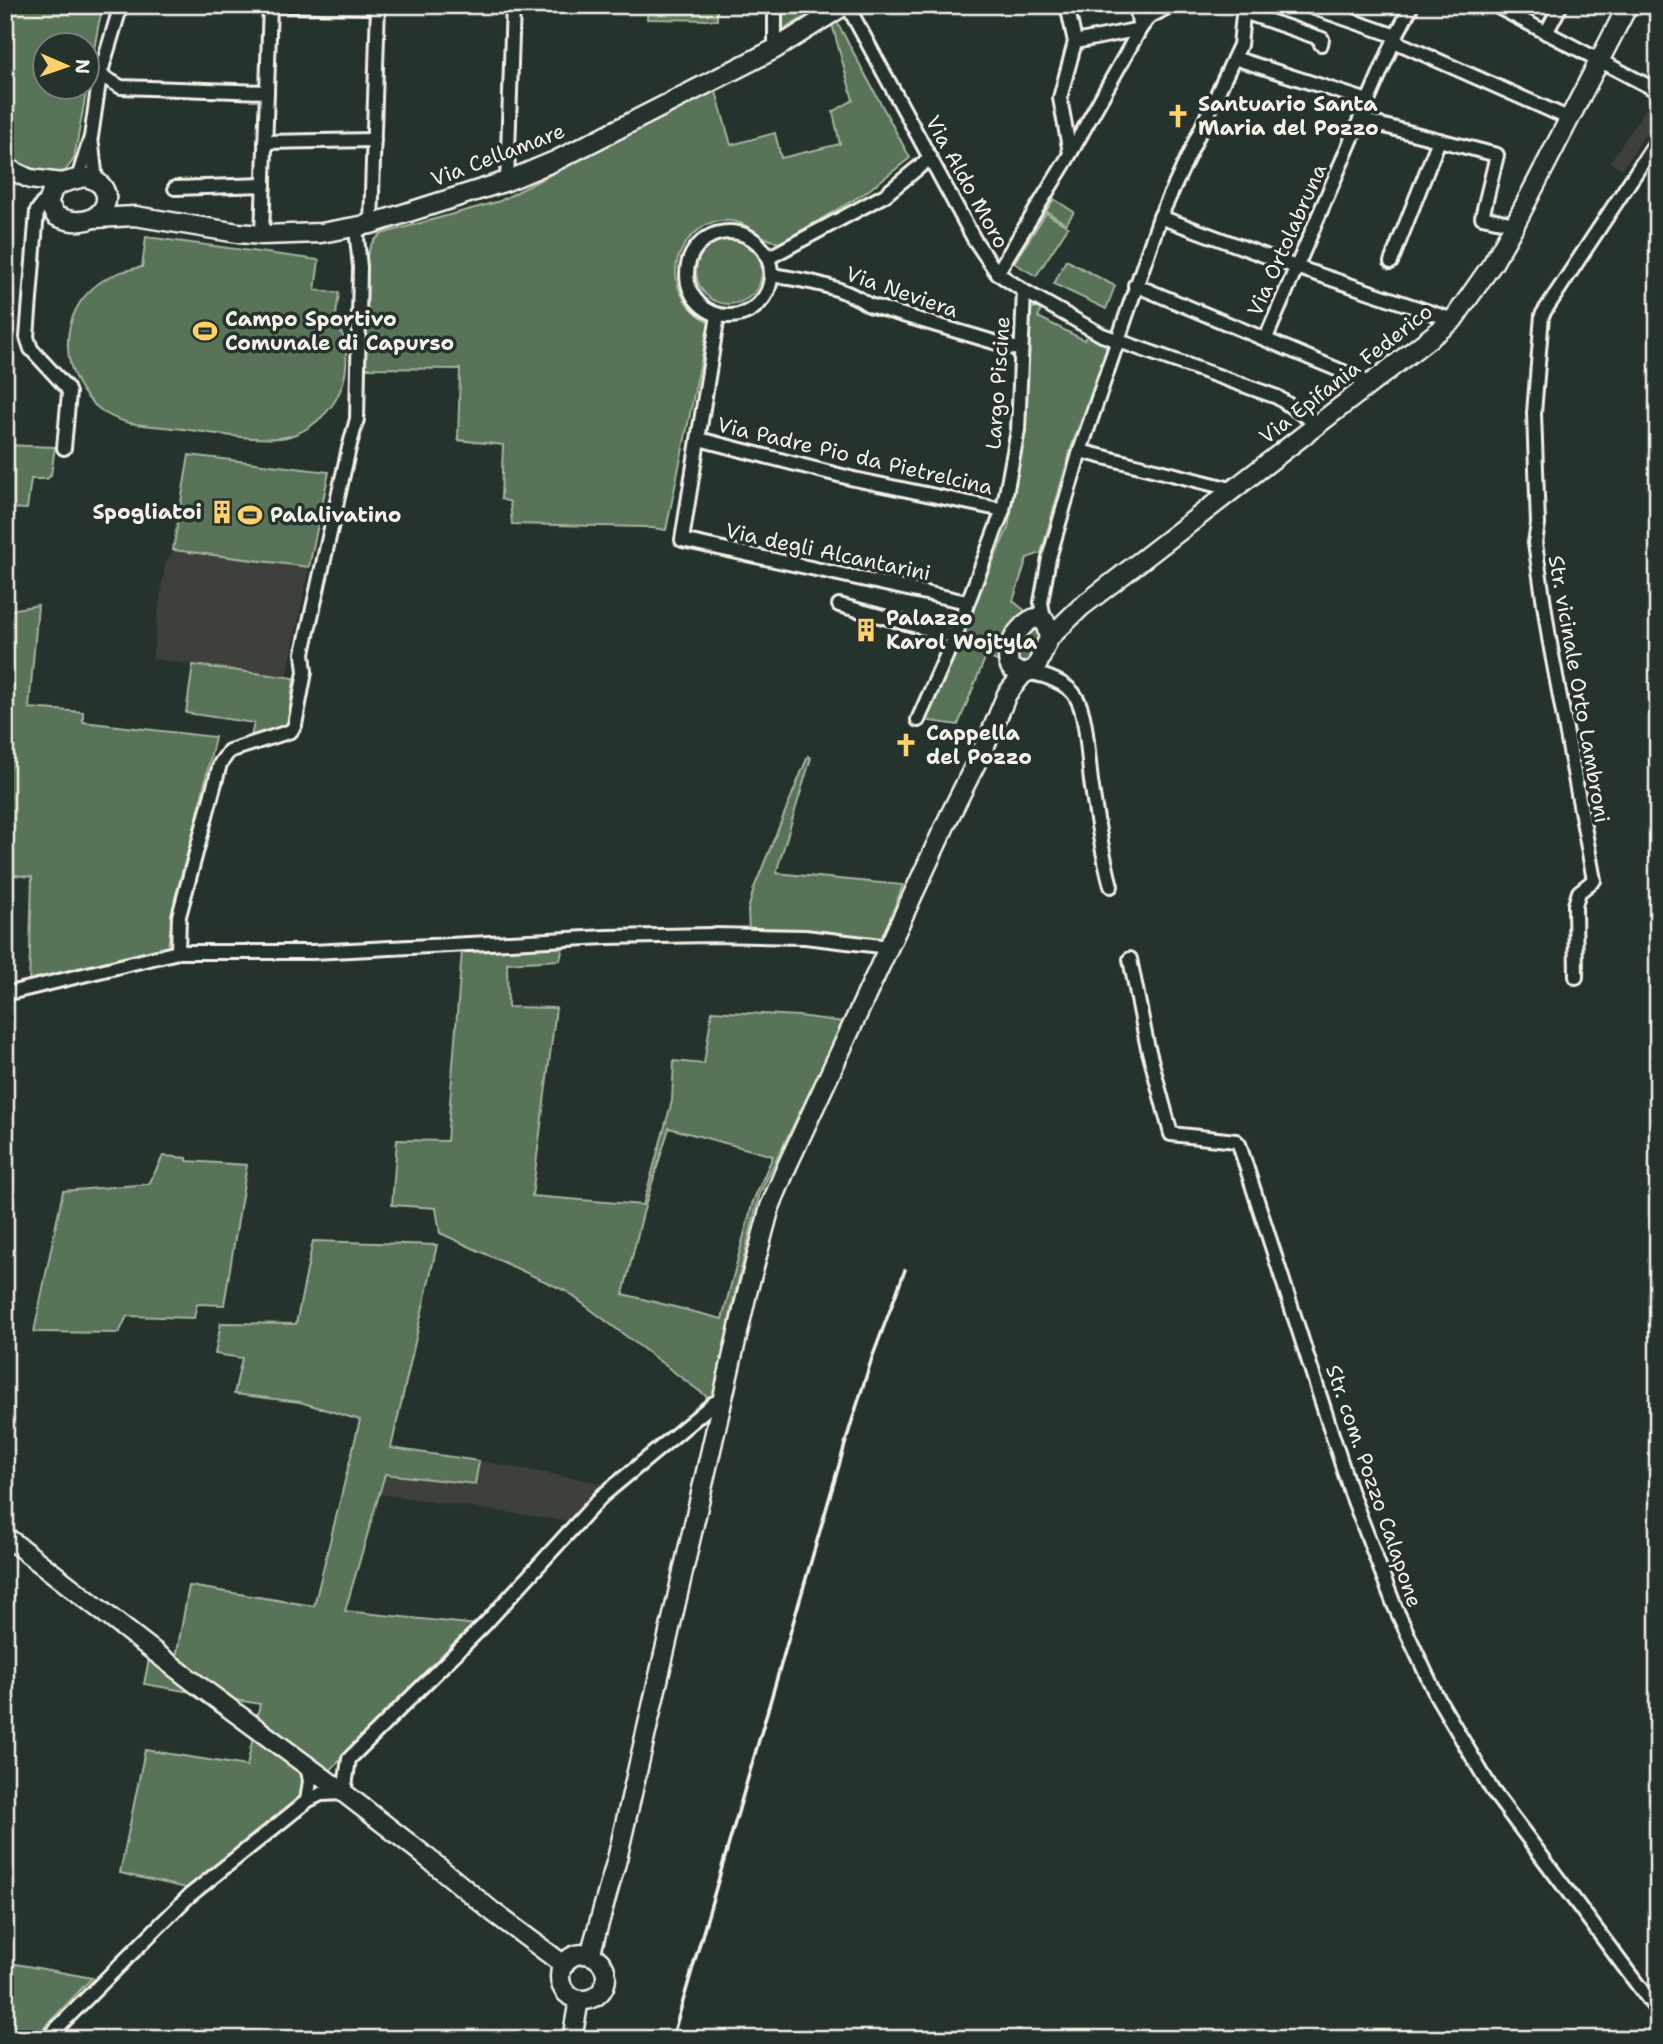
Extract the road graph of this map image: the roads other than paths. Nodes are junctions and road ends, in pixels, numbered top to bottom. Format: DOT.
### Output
graph roads {
  1 [pos="121,5"];
  2 [pos="270,5"];
  3 [pos="513,5"];
  4 [pos="775,5"];
  5 [pos="846,5"];
  6 [pos="1067,5"];
  7 [pos="1136,5"];
  8 [pos="1172,5"];
  9 [pos="1306,5"];
  10 [pos="1412,5"];
  11 [pos="1561,5"];
  12 [pos="1628,5"];
  13 [pos="378,6"];
  14 [pos="1497,6"];
  15 [pos="1244,9"];
  16 [pos="1140,29"];
  17 [pos="1546,33"];
  18 [pos="1395,39"];
  19 [pos="1075,42"];
  20 [pos="1321,44"];
  21 [pos="775,49"];
  22 [pos="1234,58"];
  23 [pos="1598,61"];
  24 [pos="102,68"];
  25 [pos="102,76"];
  26 [pos="1654,89"];
  27 [pos="267,92"];
  28 [pos="1368,101"];
  29 [pos="96,102"];
  30 [pos="1568,118"];
  31 [pos="1361,120"];
  32 [pos="1658,139"];
  33 [pos="1439,140"];
  34 [pos="374,141"];
  35 [pos="265,142"];
  36 [pos="1070,153"];
  37 [pos="930,158"];
  38 [pos="5,167"];
  39 [pos="30,179"];
  40 [pos="79,181"];
  41 [pos="507,181"];
  42 [pos="264,185"];
  43 [pos="175,188"];
  44 [pos="106,196"];
  45 [pos="50,206"];
  46 [pos="135,216"];
  47 [pos="1160,217"];
  48 [pos="96,218"];
  49 [pos="1515,224"];
  50 [pos="364,226"];
  51 [pos="262,235"];
  52 [pos="768,258"];
  53 [pos="1391,262"];
  54 [pos="1296,267"];
  55 [pos="997,273"];
  56 [pos="771,275"];
  57 [pos="1135,285"];
  58 [pos="1024,291"];
  59 [pos="718,315"];
  60 [pos="1453,320"];
  61 [pos="1266,338"];
  62 [pos="1116,341"];
  63 [pos="1021,350"];
  64 [pos="1370,383"];
  65 [pos="1317,424"];
  66 [pos="698,439"];
  67 [pos="64,448"];
  68 [pos="1080,451"];
  69 [pos="1235,489"];
  70 [pos="1003,510"];
  71 [pos="682,540"];
  72 [pos="967,602"];
  73 [pos="839,606"];
  74 [pos="1042,625"];
  75 [pos="957,636"];
  76 [pos="1042,655"];
  77 [pos="1021,671"];
  78 [pos="1064,686"];
  79 [pos="918,720"];
  80 [pos="1111,886"];
  81 [pos="889,947"];
  82 [pos="178,953"];
  83 [pos="1130,959"];
  84 [pos="1576,977"];
  85 [pos="5,993"];
  86 [pos="723,1400"];
  87 [pos="5,1536"];
  88 [pos="307,1766"];
  89 [pos="344,1793"];
  90 [pos="307,1801"];
  91 [pos="590,1955"];
  92 [pos="564,1965"];
  93 [pos="579,2000"];
  94 [pos="1658,2012"];
  95 [pos="46,2039"];
  96 [pos="572,2039"];
  1 -- 24 [label="street"];
  2 -- 13 [label="street"];
  2 -- 27 [label="street"];
  3 -- 41 [label="street"];
  4 -- 21 [label="street"];
  5 -- 21 [label="main road, Via Cellamare"];
  5 -- 37 [label="street, Via Aldo Moro"];
  6 -- 19 [label="street"];
  7 -- 16 [label="street"];
  8 -- 16 [label="street"];
  9 -- 18 [label="street"];
  10 -- 18 [label="street, Via Ortolabruna"];
  11 -- 17 [label="street"];
  12 -- 23 [label="main road, Via Epifania Federico"];
  13 -- 34 [label="street"];
  14 -- 17 [label="street"];
  15 -- 20 [label="street"];
  15 -- 22 [label="street"];
  16 -- 19 [label="street"];
  16 -- 36 [label="street"];
  17 -- 23 [label="street"];
  18 -- 28 [label="street, Via Ortolabruna"];
  18 -- 30 [label="street"];
  19 -- 36 [label="street"];
  21 -- 41 [label="main road, Via Cellamare"];
  22 -- 28 [label="street"];
  22 -- 47 [label="street"];
  23 -- 26 [label="street"];
  23 -- 30 [label="main road, Via Epifania Federico"];
  25 -- 27 [label="street"];
  27 -- 35 [label="street"];
  28 -- 31 [label="street, Via Ortolabruna"];
  29 -- 40 [label="street"];
  30 -- 49 [label="main road, Via Epifania Federico"];
  31 -- 33 [label="street"];
  31 -- 54 [label="street, Via Ortolabruna"];
  32 -- 84 [label="street, Str. vicinale Orto Lambroni"];
  33 -- 49 [label="street"];
  33 -- 53 [label="street"];
  34 -- 35 [label="street"];
  34 -- 50 [label="street"];
  35 -- 42 [label="street"];
  36 -- 55 [label="street"];
  37 -- 52 [label="street"];
  37 -- 55 [label="street, Via Aldo Moro"];
  38 -- 39 [label="main road"];
  39 -- 40 [label="main road"];
  39 -- 45 [label="main road"];
  40 -- 44 [label="main road, Via Cellamare"];
  40 -- 45 [label="main road"];
  41 -- 50 [label="main road, Via Cellamare"];
  42 -- 43 [label="street"];
  42 -- 51 [label="street"];
  44 -- 46 [label="main road, Via Cellamare"];
  44 -- 48 [label="main road"];
  45 -- 48 [label="main road, Via Cellamare"];
  45 -- 67 [label="street"];
  46 -- 48 [label="main road, Via Cellamare"];
  46 -- 51 [label="main road, Via Cellamare"];
  47 -- 54 [label="street"];
  47 -- 57 [label="street"];
  49 -- 60 [label="main road, Via Epifania Federico"];
  50 -- 51 [label="main road, Via Cellamare"];
  50 -- 82 [label="street"];
  52 -- 56 [label="street"];
  52 -- 59 [label="street"];
  54 -- 60 [label="street"];
  54 -- 61 [label="street, Via Ortolabruna"];
  55 -- 58 [label="street, Via Aldo Moro"];
  56 -- 59 [label="street"];
  56 -- 63 [label="street, Via Neviera"];
  57 -- 61 [label="street"];
  57 -- 62 [label="street"];
  58 -- 62 [label="street, Via Aldo Moro"];
  58 -- 63 [label="street, Largo Piscine"];
  59 -- 66 [label="street, Via Padre Pio da Pietrelcina"];
  60 -- 64 [label="main road, Via Epifania Federico"];
  61 -- 64 [label="street"];
  62 -- 65 [label="street, Via Aldo Moro"];
  62 -- 68 [label="street"];
  63 -- 70 [label="street, Largo Piscine"];
  64 -- 65 [label="main road, Via Epifania Federico"];
  65 -- 69 [label="main road, Via Epifania Federico"];
  66 -- 70 [label="street, Via Padre Pio da Pietrelcina"];
  66 -- 71 [label="street, Via Padre Pio da Pietrelcina"];
  68 -- 69 [label="street"];
  68 -- 74 [label="street"];
  69 -- 74 [label="main road, Via Epifania Federico"];
  70 -- 72 [label="street, Largo Piscine"];
  71 -- 72 [label="street, Via degli Alcantarini"];
  72 -- 75 [label="street, Largo Piscine"];
  73 -- 75 [label="street"];
  74 -- 76 [label="main road"];
  74 -- 77 [label="main road"];
  75 -- 79 [label="street, Largo Piscine"];
  76 -- 77 [label="main road"];
  76 -- 78 [label="street"];
  77 -- 78 [label="street"];
  77 -- 81 [label="main road"];
  78 -- 80 [label="street"];
  81 -- 82 [label="street"];
  81 -- 86 [label="main road"];
  82 -- 85 [label="street"];
  83 -- 94 [label="street, Str. com. Pozzo Calapone"];
  86 -- 89 [label="street"];
  86 -- 91 [label="main road"];
  87 -- 88 [label="main road"];
  88 -- 89 [label="main road"];
  88 -- 90 [label="street"];
  89 -- 90 [label="street"];
  89 -- 92 [label="main road"];
  90 -- 95 [label="street"];
  91 -- 92 [label="main road"];
  91 -- 93 [label="main road"];
  92 -- 93 [label="main road"];
  93 -- 96 [label="main road"];
}
